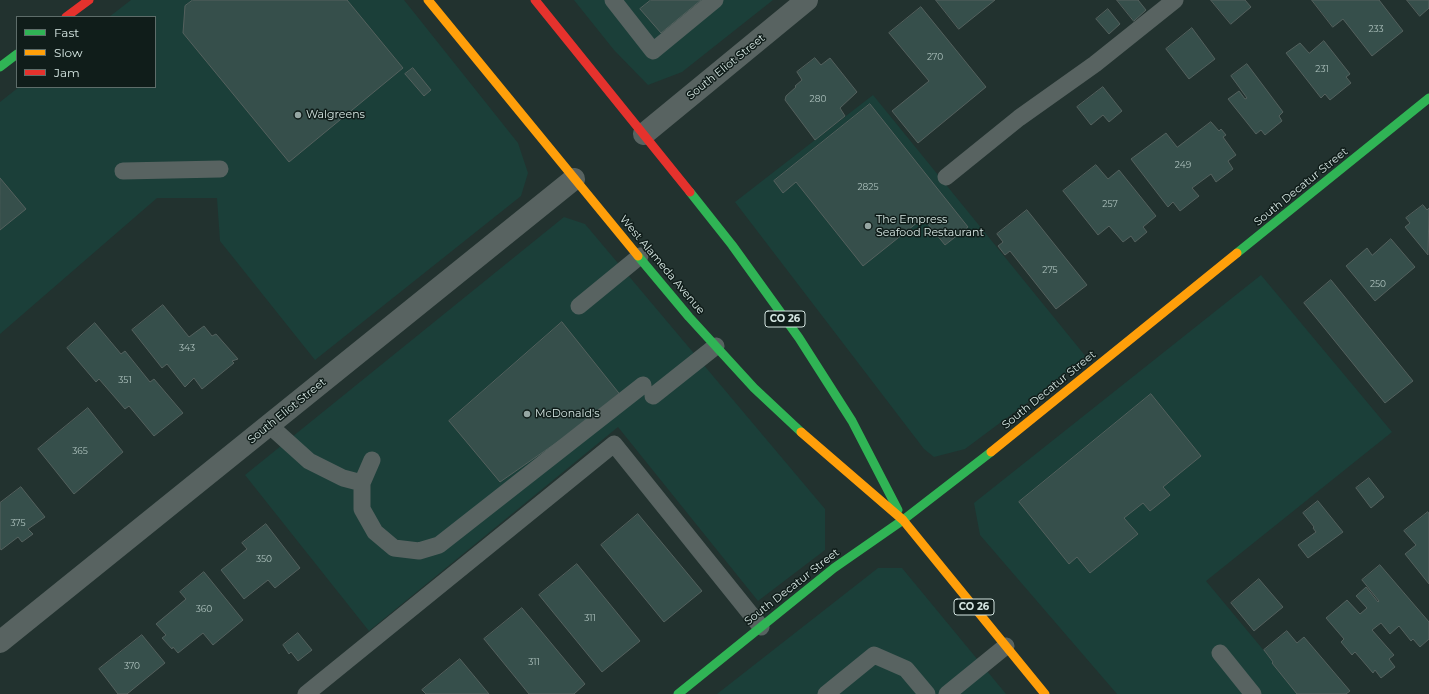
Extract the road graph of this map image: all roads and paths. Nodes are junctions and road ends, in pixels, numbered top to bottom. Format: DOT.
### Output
graph roads {
  1 [pos="89,0"];
  2 [pos="428,0"];
  3 [pos="534,0"];
  4 [pos="614,0"];
  5 [pos="715,0"];
  6 [pos="807,0"];
  7 [pos="1175,0"];
  8 [pos="67,16"];
  9 [pos="16,55"];
  10 [pos="0,67"];
  11 [pos="1429,98"];
  12 [pos="644,134"];
  13 [pos="220,170"];
  14 [pos="123,171"];
  15 [pos="946,177"];
  16 [pos="574,179"];
  17 [pos="640,256"];
  18 [pos="578,306"];
  19 [pos="716,346"];
  20 [pos="269,426"];
  21 [pos="372,460"];
  22 [pos="362,483"];
  23 [pos="903,520"];
  24 [pos="761,627"];
  25 [pos="0,642"];
  26 [pos="1006,646"];
  27 [pos="1220,653"];
  28 [pos="306,694"];
  29 [pos="678,694"];
  30 [pos="826,694"];
  31 [pos="927,694"];
  32 [pos="948,694"];
  33 [pos="1045,694"];
  34 [pos="1253,694"];
  1 -- 8 [label="main road"];
  2 -- 16 [label="main road, West Alameda Avenue / CO 26"];
  3 -- 12 [label="main road, West Alameda Avenue / CO 26"];
  4 -- 5 [label="lane"];
  6 -- 12 [label="street, South Eliot Street"];
  7 -- 15 [label="lane"];
  9 -- 10 [label="main road"];
  11 -- 23 [label="main road, South Decatur Street"];
  12 -- 23 [label="main road, West Alameda Avenue / CO 26"];
  13 -- 14 [label="lane"];
  16 -- 17 [label="main road, West Alameda Avenue / CO 26"];
  16 -- 20 [label="street, South Eliot Street"];
  17 -- 18 [label="lane"];
  17 -- 19 [label="main road, West Alameda Avenue / CO 26"];
  19 -- 22 [label="lane"];
  19 -- 23 [label="main road, West Alameda Avenue / CO 26"];
  20 -- 22 [label="lane"];
  20 -- 25 [label="street, South Eliot Street"];
  21 -- 22 [label="lane"];
  23 -- 24 [label="main road, South Decatur Street"];
  23 -- 26 [label="main road, West Alameda Avenue / CO 26"];
  24 -- 28 [label="lane"];
  24 -- 29 [label="main road, South Decatur Street"];
  26 -- 32 [label="lane"];
  26 -- 33 [label="main road, West Alameda Avenue / CO 26"];
  27 -- 34 [label="lane"];
  30 -- 31 [label="lane"];
}
